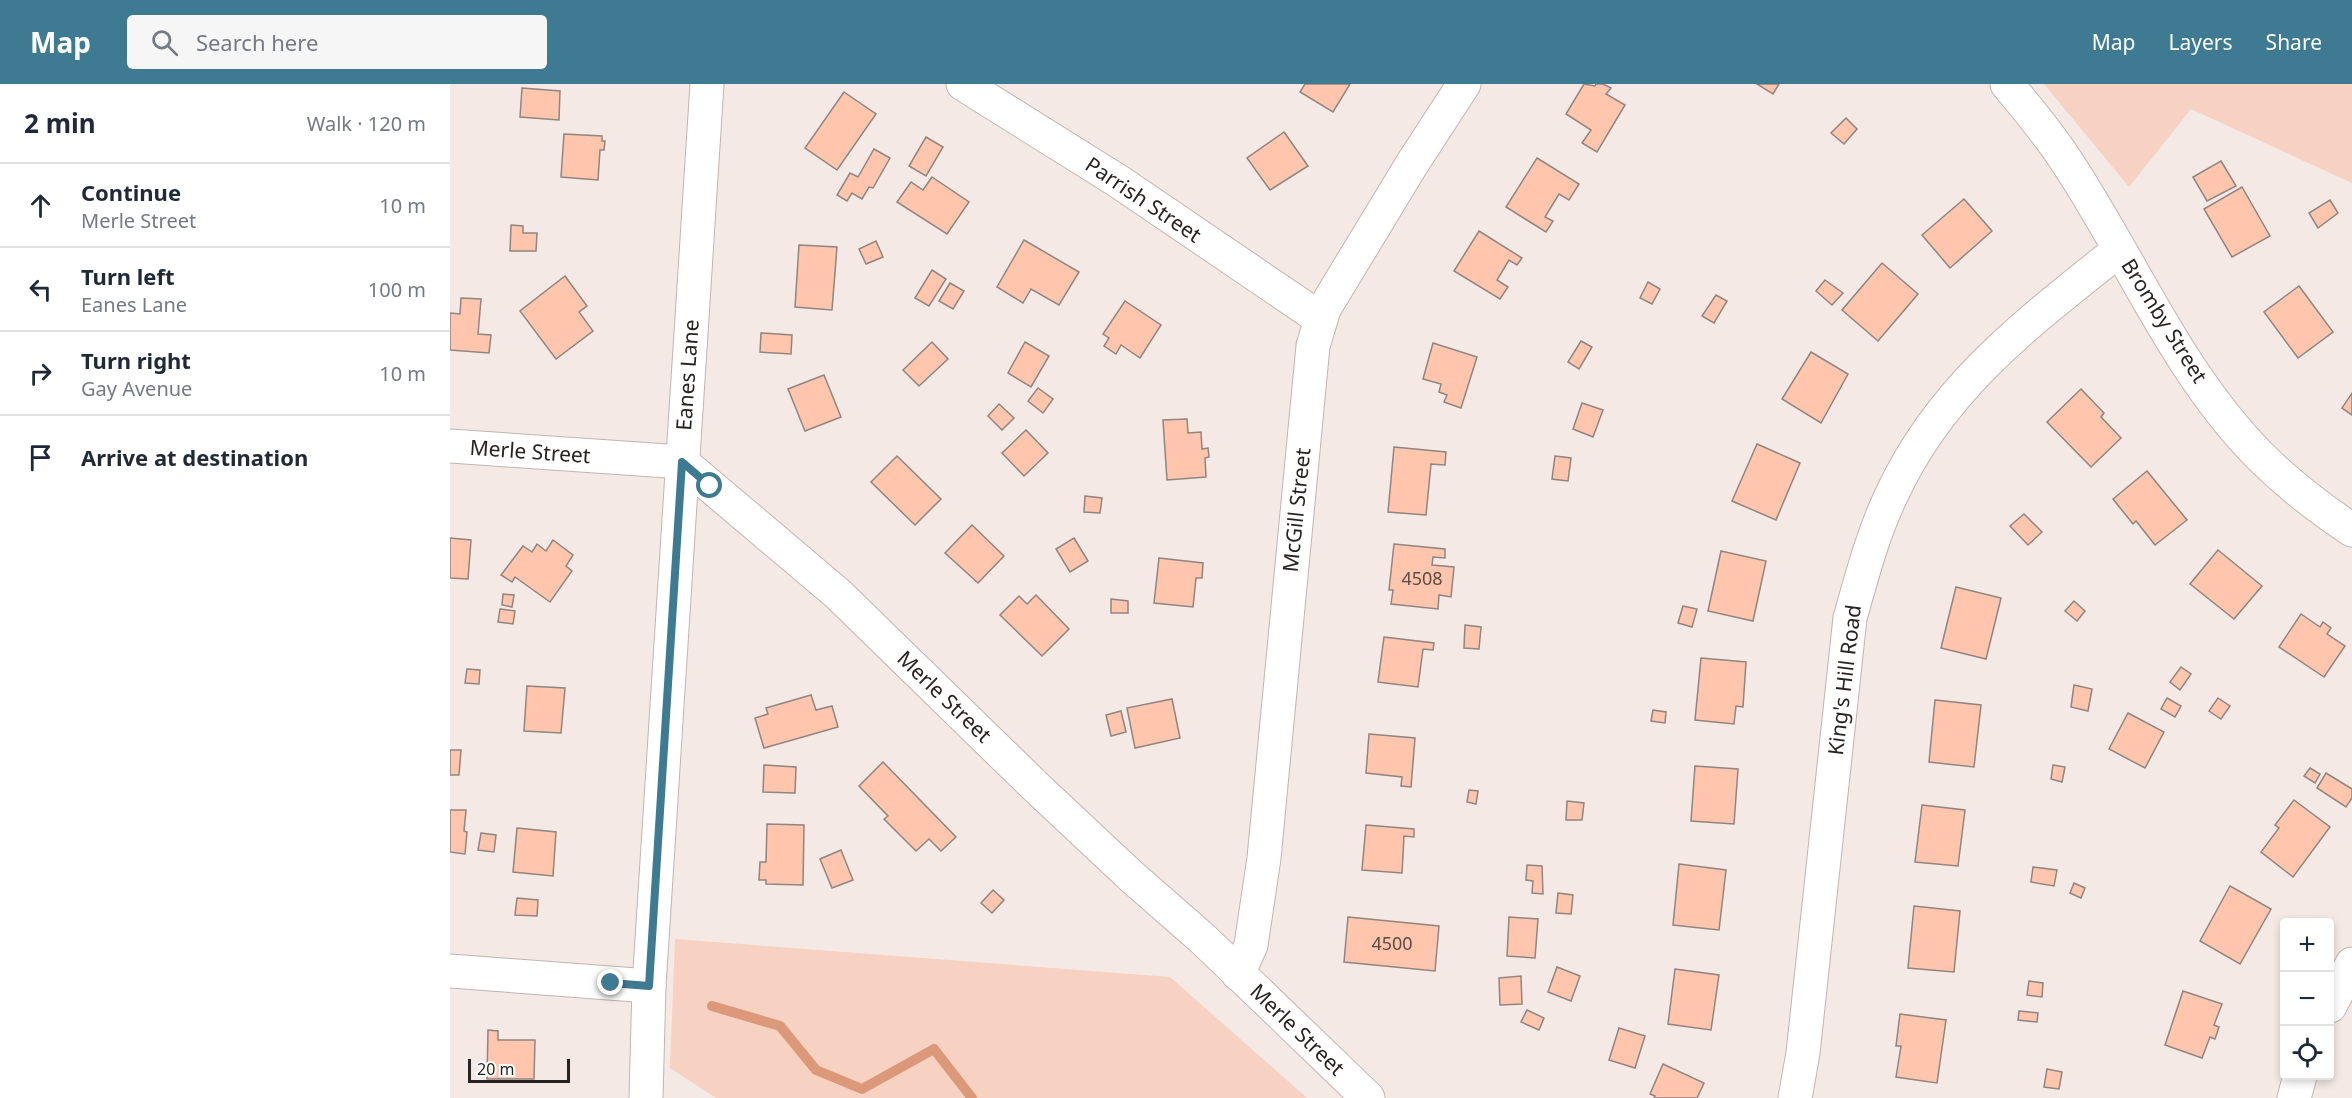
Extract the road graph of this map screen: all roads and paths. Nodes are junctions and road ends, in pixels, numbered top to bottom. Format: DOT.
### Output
graph roads {
  1 [pos="707,84"];
  2 [pos="963,84"];
  3 [pos="1464,84"];
  4 [pos="2007,84"];
  5 [pos="2119,250"];
  6 [pos="1321,319"];
  7 [pos="450,446"];
  8 [pos="682,462"];
  9 [pos="2352,530"];
  10 [pos="2352,964"];
  11 [pos="450,971"];
  12 [pos="1238,974"];
  13 [pos="649,986"];
  14 [pos="2334,998"];
  15 [pos="2299,1080"];
  16 [pos="646,1098"];
  17 [pos="1368,1098"];
  18 [pos="1795,1098"];
  19 [pos="2294,1098"];
  1 -- 8 [label="street, Eanes Lane"];
  2 -- 6 [label="street, Parrish Street"];
  3 -- 6 [label="street, McGill Street"];
  4 -- 5 [label="street, Bromby Street"];
  5 -- 9 [label="street, Bromby Street"];
  5 -- 18 [label="street, King's Hill Road"];
  6 -- 12 [label="street, McGill Street"];
  7 -- 8 [label="street, Merle Street"];
  8 -- 12 [label="street, Merle Street"];
  8 -- 13 [label="street, Eanes Lane"];
  10 -- 14 [label="street"];
  11 -- 13 [label="street"];
  12 -- 17 [label="street, Merle Street"];
  13 -- 16 [label="street, Eanes Lane"];
  15 -- 19 [label="street"];
}
